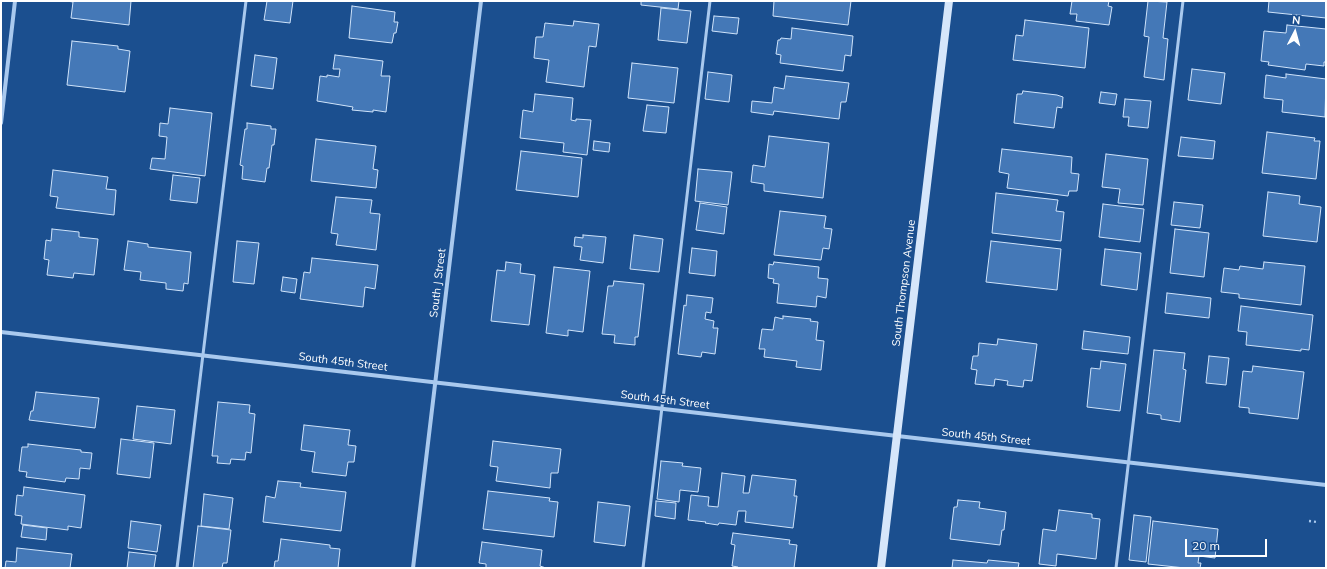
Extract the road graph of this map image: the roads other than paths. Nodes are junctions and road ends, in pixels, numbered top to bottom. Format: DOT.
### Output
graph roads {
  1 [pos="15,1"];
  2 [pos="246,1"];
  3 [pos="481,1"];
  4 [pos="710,1"];
  5 [pos="949,1"];
  6 [pos="1183,1"];
  7 [pos="1,122"];
  8 [pos="1,332"];
  9 [pos="203,355"];
  10 [pos="435,382"];
  11 [pos="662,408"];
  12 [pos="896,436"];
  13 [pos="1128,462"];
  14 [pos="1326,485"];
  15 [pos="177,568"];
  16 [pos="413,568"];
  17 [pos="643,568"];
  18 [pos="881,568"];
  19 [pos="1116,568"];
  1 -- 7 [label="street"];
  2 -- 9 [label="lane"];
  3 -- 10 [label="street, South J Street"];
  4 -- 11 [label="lane"];
  5 -- 12 [label="main road, South Thompson Avenue"];
  6 -- 13 [label="lane"];
  8 -- 9 [label="street, South 45th Street"];
  9 -- 10 [label="street, South 45th Street"];
  9 -- 15 [label="lane"];
  10 -- 11 [label="street, South 45th Street"];
  10 -- 16 [label="street, South J Street"];
  11 -- 12 [label="street, South 45th Street"];
  11 -- 17 [label="lane"];
  12 -- 13 [label="street, South 45th Street"];
  12 -- 18 [label="main road, South Thompson Avenue"];
  13 -- 14 [label="street, South 45th Street"];
  13 -- 19 [label="lane"];
}
